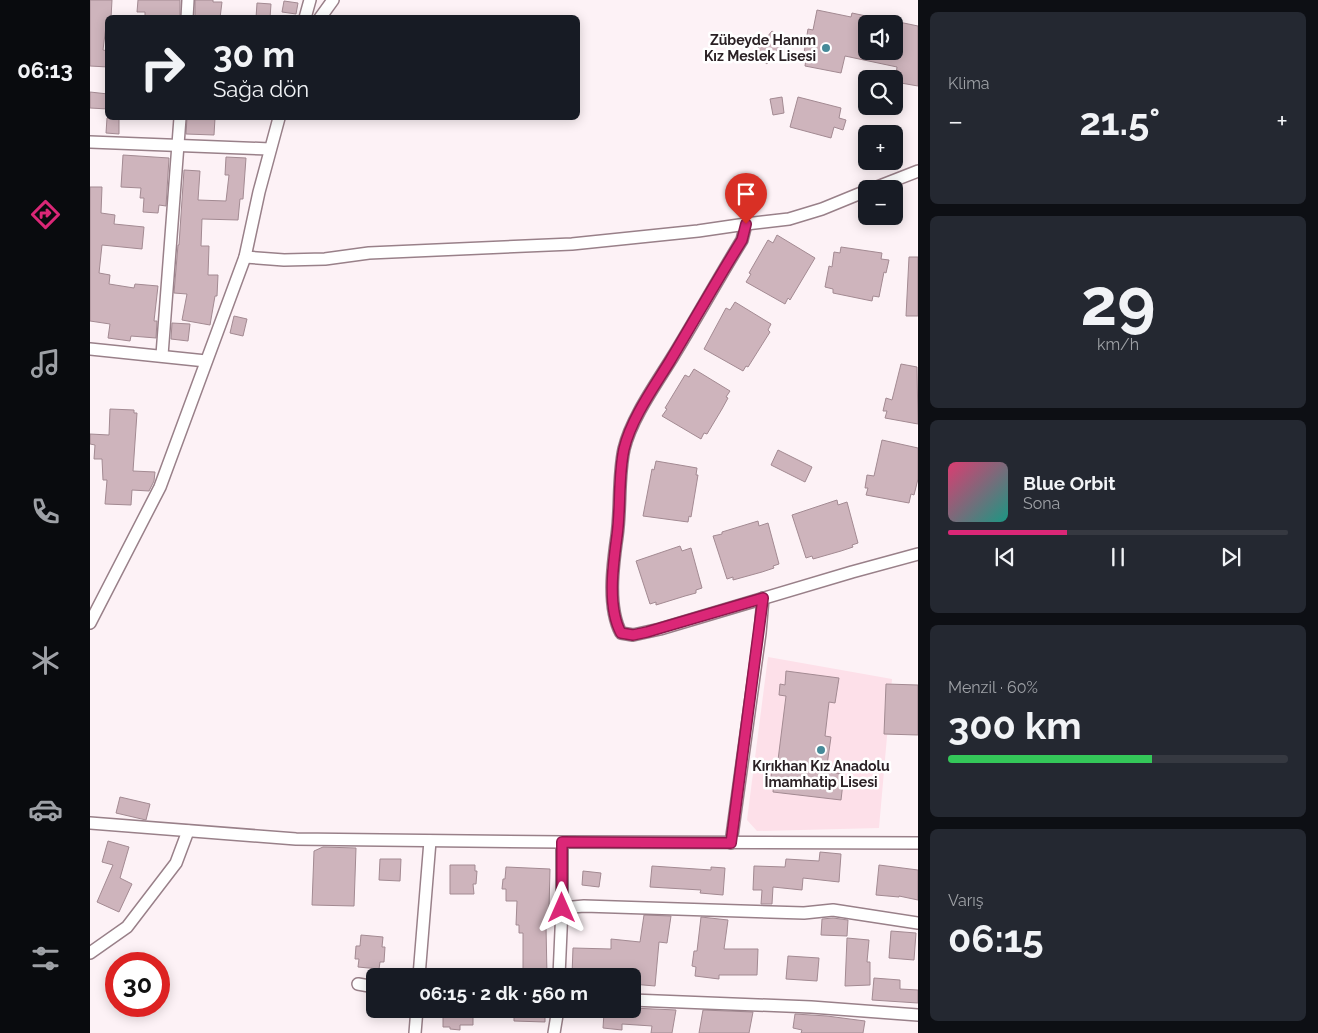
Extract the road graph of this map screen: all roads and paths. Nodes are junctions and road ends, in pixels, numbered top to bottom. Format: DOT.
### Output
graph roads {
  1 [pos="188,0"];
  2 [pos="310,0"];
  3 [pos="333,0"];
  4 [pos="187,15"];
  5 [pos="306,15"];
  6 [pos="322,15"];
  7 [pos="180,120"];
  8 [pos="278,120"];
  9 [pos="90,142"];
  10 [pos="178,146"];
  11 [pos="270,149"];
  12 [pos="918,171"];
  13 [pos="895,180"];
  14 [pos="858,194"];
  15 [pos="746,224"];
  16 [pos="245,257"];
  17 [pos="90,349"];
  18 [pos="162,355"];
  19 [pos="206,361"];
  20 [pos="918,554"];
  21 [pos="763,598"];
  22 [pos="90,622"];
  23 [pos="90,823"];
  24 [pos="188,831"];
  25 [pos="430,841"];
  26 [pos="562,842"];
  27 [pos="731,843"];
  28 [pos="918,843"];
  29 [pos="562,908"];
  30 [pos="918,923"];
  31 [pos="90,954"];
  32 [pos="421,968"];
  33 [pos="559,968"];
  34 [pos="358,984"];
  35 [pos="366,985"];
  36 [pos="641,1000"];
  37 [pos="918,1015"];
  38 [pos="416,1018"];
  39 [pos="556,1018"];
  40 [pos="415,1033"];
  41 [pos="554,1033"];
  1 -- 4 [label="street"];
  2 -- 5 [label="street"];
  3 -- 6 [label="street"];
  7 -- 10 [label="street"];
  8 -- 11 [label="street"];
  9 -- 10 [label="street"];
  10 -- 11 [label="street"];
  10 -- 18 [label="street"];
  11 -- 16 [label="street"];
  12 -- 13 [label="street"];
  14 -- 15 [label="street"];
  15 -- 16 [label="street"];
  15 -- 21 [label="street"];
  16 -- 19 [label="street"];
  17 -- 18 [label="street"];
  18 -- 19 [label="street"];
  19 -- 22 [label="street"];
  20 -- 21 [label="street"];
  21 -- 27 [label="street"];
  23 -- 24 [label="street"];
  24 -- 25 [label="street"];
  24 -- 31 [label="street"];
  25 -- 26 [label="street"];
  25 -- 32 [label="street"];
  26 -- 27 [label="street"];
  26 -- 29 [label="street"];
  27 -- 28 [label="street"];
  29 -- 30 [label="street"];
  29 -- 33 [label="street"];
  34 -- 35 [label="street"];
  36 -- 37 [label="street"];
  38 -- 40 [label="street"];
  39 -- 41 [label="street"];
}
